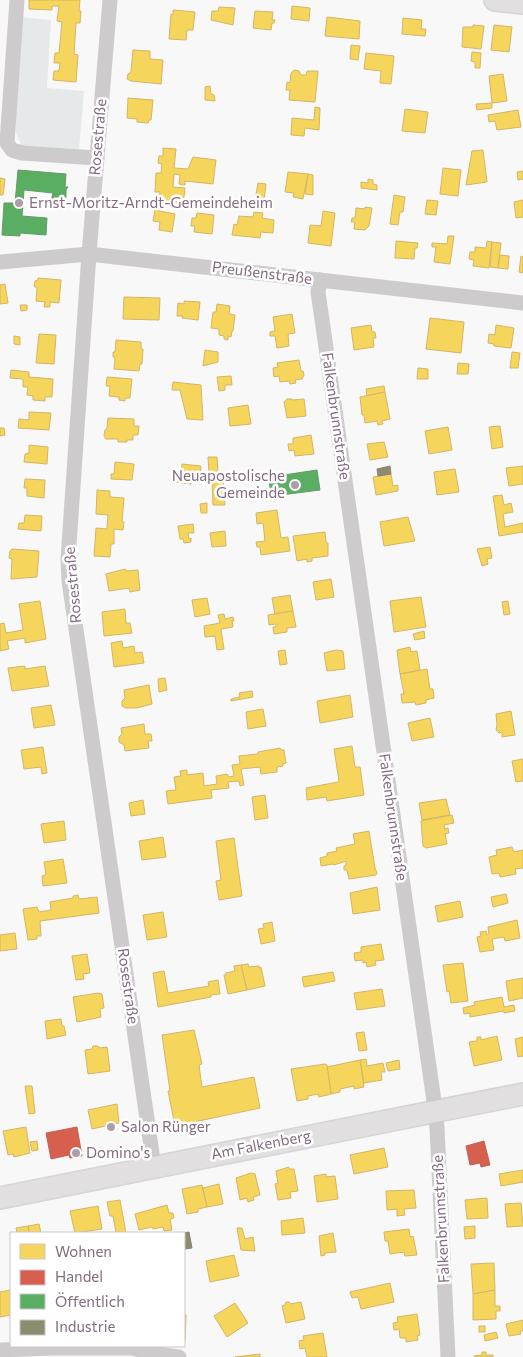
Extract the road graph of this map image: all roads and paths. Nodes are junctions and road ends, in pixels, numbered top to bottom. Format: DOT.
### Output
graph roads {
  1 [pos="17,0"];
  2 [pos="110,0"];
  3 [pos="494,0"];
  4 [pos="523,3"];
  5 [pos="97,158"];
  6 [pos="89,254"];
  7 [pos="0,262"];
  8 [pos="320,280"];
  9 [pos="523,303"];
  10 [pos="523,1094"];
  11 [pos="435,1111"];
  12 [pos="154,1167"];
  13 [pos="0,1198"];
  14 [pos="0,1350"];
  15 [pos="179,1357"];
  16 [pos="448,1357"];
  1 -- 5 [label="street"];
  2 -- 5 [label="street, Rosestraße"];
  3 -- 4 [label="street"];
  5 -- 6 [label="street, Rosestraße"];
  6 -- 7 [label="street, Preußenstraße"];
  6 -- 8 [label="street, Preußenstraße"];
  6 -- 12 [label="street, Rosestraße"];
  8 -- 9 [label="street, Preußenstraße"];
  8 -- 11 [label="street, Falkenbrunnstraße"];
  10 -- 11 [label="street, Am Falkenberg"];
  11 -- 12 [label="street, Am Falkenberg"];
  11 -- 16 [label="street, Falkenbrunnstraße"];
  12 -- 13 [label="street, Am Falkenberg"];
  14 -- 15 [label="street"];
}
